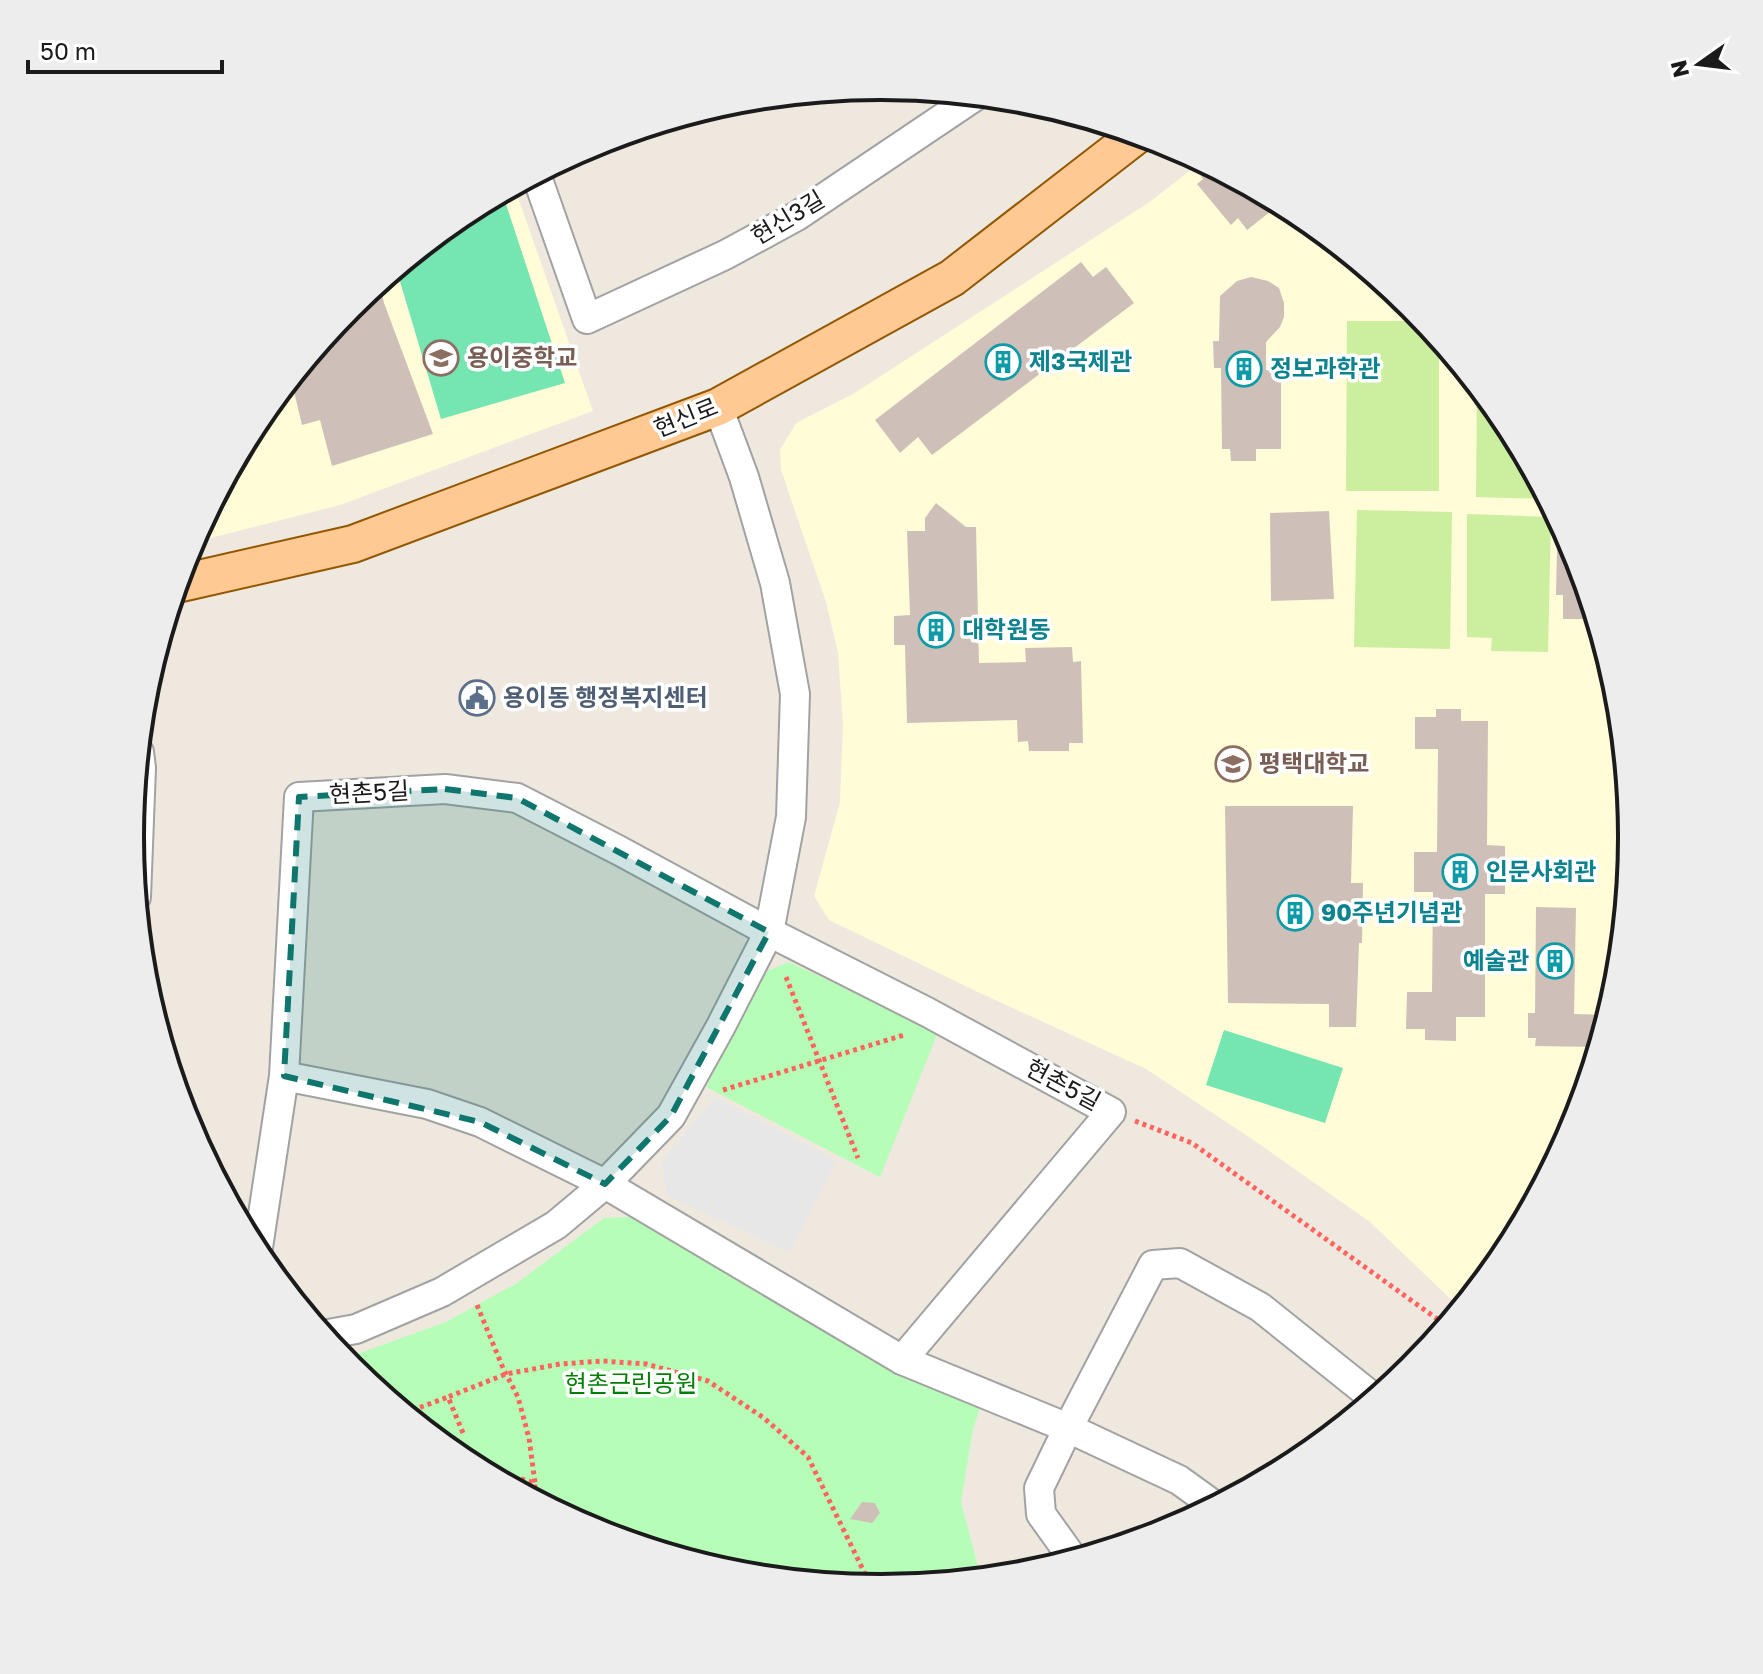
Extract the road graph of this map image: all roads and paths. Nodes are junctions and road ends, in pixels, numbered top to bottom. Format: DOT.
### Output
graph roads {
  1 [pos="963,105"];
  2 [pos="1127,142"];
  3 [pos="540,185"];
  4 [pos="718,407"];
  5 [pos="191,581"];
  6 [pos="769,932"];
  7 [pos="786,977"];
  8 [pos="904,1035"];
  9 [pos="819,1061"];
  10 [pos="284,1076"];
  11 [pos="723,1090"];
  12 [pos="1111,1112"];
  13 [pos="858,1158"];
  14 [pos="605,1184"];
  15 [pos="260,1232"];
  16 [pos="477,1305"];
  17 [pos="1439,1320"];
  18 [pos="336,1333"];
  19 [pos="902,1360"];
  20 [pos="506,1374"];
  21 [pos="1366,1392"];
  22 [pos="448,1397"];
  23 [pos="417,1409"];
  24 [pos="1068,1428"];
  25 [pos="463,1433"];
  26 [pos="521,1479"];
  27 [pos="535,1483"];
  28 [pos="535,1487"];
  29 [pos="1205,1499"];
  30 [pos="1067,1550"];
  31 [pos="865,1573"];
  1 -- 3 [label="street, 현신3길"];
  2 -- 4 [label="main road, 현신로"];
  4 -- 5 [label="main road, 현신로"];
  4 -- 6 [label="street"];
  6 -- 10 [label="street, 현촌5길"];
  6 -- 12 [label="street, 현촌5길"];
  6 -- 14 [label="street"];
  7 -- 9 [label="path"];
  8 -- 9 [label="path"];
  9 -- 11 [label="path"];
  9 -- 13 [label="path"];
  10 -- 14 [label="street"];
  10 -- 15 [label="street, 현촌5길"];
  12 -- 17 [label="path"];
  12 -- 19 [label="street, 현촌5길"];
  14 -- 18 [label="street"];
  14 -- 19 [label="street"];
  16 -- 20 [label="path"];
  19 -- 24 [label="street"];
  20 -- 22 [label="path"];
  20 -- 27 [label="path"];
  20 -- 31 [label="path"];
  21 -- 24 [label="street"];
  22 -- 23 [label="path"];
  22 -- 25 [label="path"];
  24 -- 29 [label="street"];
  24 -- 30 [label="street"];
  26 -- 27 [label="path"];
  27 -- 28 [label="path"];
}
